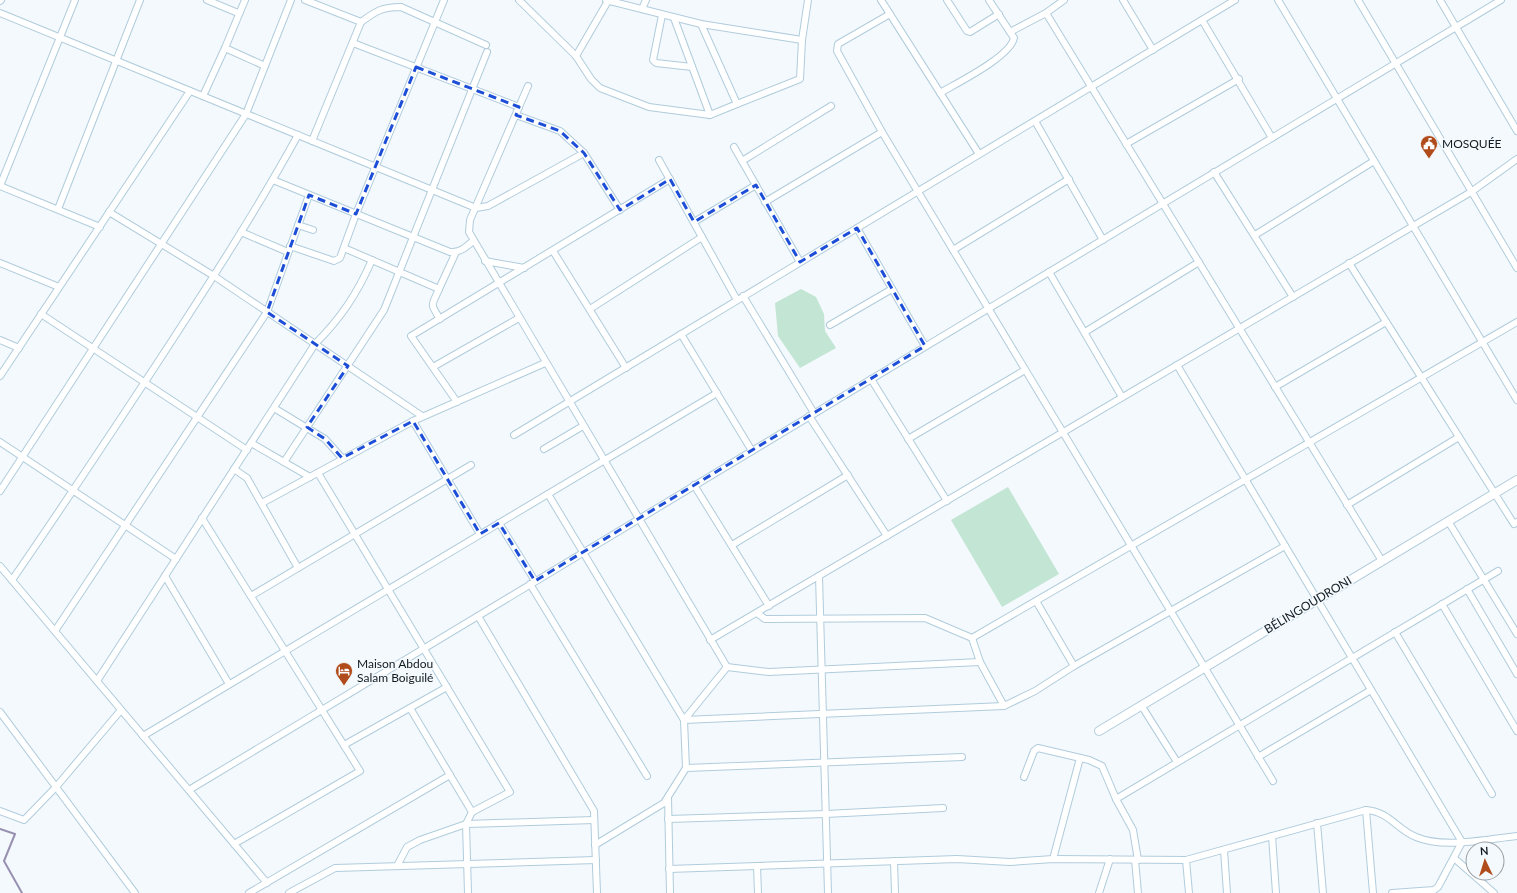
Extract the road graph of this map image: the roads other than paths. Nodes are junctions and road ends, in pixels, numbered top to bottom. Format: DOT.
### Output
graph roads {
  1 [pos="75,0"];
  2 [pos="140,0"];
  3 [pos="207,0"];
  4 [pos="245,0"];
  5 [pos="291,0"];
  6 [pos="305,0"];
  7 [pos="444,0"];
  8 [pos="519,0"];
  9 [pos="646,0"];
  10 [pos="808,0"];
  11 [pos="881,0"];
  12 [pos="947,0"];
  13 [pos="989,0"];
  14 [pos="1064,0"];
  15 [pos="1123,0"];
  16 [pos="1235,0"];
  17 [pos="1278,0"];
  18 [pos="1358,0"];
  19 [pos="1440,0"];
  20 [pos="1501,0"];
  21 [pos="607,1"];
  22 [pos="642,10"];
  23 [pos="238,13"];
  24 [pos="1046,13"];
  25 [pos="0,14"];
  26 [pos="890,14"];
  27 [pos="999,14"];
  28 [pos="662,15"];
  29 [pos="674,18"];
  30 [pos="1202,20"];
  31 [pos="361,22"];
  32 [pos="435,22"];
  33 [pos="701,24"];
  34 [pos="1456,27"];
  35 [pos="1010,32"];
  36 [pos="59,38"];
  37 [pos="802,40"];
  38 [pos="353,43"];
  39 [pos="486,45"];
  40 [pos="226,48"];
  41 [pos="1153,50"];
  42 [pos="487,52"];
  43 [pos="576,56"];
  44 [pos="116,61"];
  45 [pos="1396,63"];
  46 [pos="265,66"];
  47 [pos="416,67"];
  48 [pos="692,67"];
  49 [pos="1239,79"];
  50 [pos="528,86"];
  51 [pos="1091,87"];
  52 [pos="474,89"];
  53 [pos="190,91"];
  54 [pos="940,93"];
  55 [pos="203,96"];
  56 [pos="1337,98"];
  57 [pos="737,104"];
  58 [pos="831,106"];
  59 [pos="519,107"];
  60 [pos="246,114"];
  61 [pos="516,115"];
  62 [pos="710,115"];
  63 [pos="1035,121"];
  64 [pos="1517,131"];
  65 [pos="882,132"];
  66 [pos="298,135"];
  67 [pos="1272,138"];
  68 [pos="312,141"];
  69 [pos="1126,144"];
  70 [pos="734,147"];
  71 [pos="584,153"];
  72 [pos="979,154"];
  73 [pos="1517,159"];
  74 [pos="659,160"];
  75 [pos="742,160"];
  76 [pos="1374,161"];
  77 [pos="376,167"];
  78 [pos="1214,172"];
  79 [pos="670,179"];
  80 [pos="1069,179"];
  81 [pos="273,180"];
  82 [pos="756,185"];
  83 [pos="0,186"];
  84 [pos="433,190"];
  85 [pos="918,191"];
  86 [pos="1471,192"];
  87 [pos="309,195"];
  88 [pos="765,202"];
  89 [pos="1162,204"];
  90 [pos="476,208"];
  91 [pos="58,209"];
  92 [pos="620,210"];
  93 [pos="109,212"];
  94 [pos="356,214"];
  95 [pos="694,222"];
  96 [pos="298,225"];
  97 [pos="100,226"];
  98 [pos="1413,226"];
  99 [pos="857,228"];
  100 [pos="313,230"];
  101 [pos="241,232"];
  102 [pos="1255,235"];
  103 [pos="415,237"];
  104 [pos="702,238"];
  105 [pos="1103,240"];
  106 [pos="473,241"];
  107 [pos="161,245"];
  108 [pos="344,248"];
  109 [pos="289,249"];
  110 [pos="953,250"];
  111 [pos="552,251"];
  112 [pos="456,252"];
  113 [pos="372,260"];
  114 [pos="485,261"];
  115 [pos="800,262"];
  116 [pos="1199,262"];
  117 [pos="0,263"];
  118 [pos="1350,263"];
  119 [pos="524,268"];
  120 [pos="1517,268"];
  121 [pos="399,272"];
  122 [pos="1049,272"];
  123 [pos="214,276"];
  124 [pos="498,284"];
  125 [pos="59,288"];
  126 [pos="892,289"];
  127 [pos="440,290"];
  128 [pos="743,296"];
  129 [pos="1293,297"];
  130 [pos="737,300"];
  131 [pos="988,308"];
  132 [pos="590,309"];
  133 [pos="267,312"];
  134 [pos="42,314"];
  135 [pos="519,318"];
  136 [pos="440,319"];
  137 [pos="1386,322"];
  138 [pos="1517,322"];
  139 [pos="830,325"];
  140 [pos="1239,328"];
  141 [pos="1085,332"];
  142 [pos="680,334"];
  143 [pos="0,340"];
  144 [pos="1482,342"];
  145 [pos="315,344"];
  146 [pos="925,346"];
  147 [pos="19,348"];
  148 [pos="93,348"];
  149 [pos="545,363"];
  150 [pos="1177,365"];
  151 [pos="348,366"];
  152 [pos="433,367"];
  153 [pos="626,368"];
  154 [pos="1025,370"];
  155 [pos="0,376"];
  156 [pos="1421,377"];
  157 [pos="871,379"];
  158 [pos="145,382"];
  159 [pos="1275,387"];
  160 [pos="717,393"];
  161 [pos="1122,397"];
  162 [pos="1517,400"];
  163 [pos="457,402"];
  164 [pos="569,402"];
  165 [pos="274,408"];
  166 [pos="812,415"];
  167 [pos="422,416"];
  168 [pos="198,418"];
  169 [pos="413,421"];
  170 [pos="583,426"];
  171 [pos="307,427"];
  172 [pos="1063,432"];
  173 [pos="514,435"];
  174 [pos="1459,437"];
  175 [pos="908,439"];
  176 [pos="0,442"];
  177 [pos="1309,442"];
  178 [pos="251,443"];
  179 [pos="544,449"];
  180 [pos="246,450"];
  181 [pos="752,451"];
  182 [pos="22,457"];
  183 [pos="342,458"];
  184 [pos="604,461"];
  185 [pos="284,462"];
  186 [pos="471,465"];
  187 [pos="234,469"];
  188 [pos="318,473"];
  189 [pos="848,475"];
  190 [pos="310,477"];
  191 [pos="448,479"];
  192 [pos="1245,479"];
  193 [pos="1517,480"];
  194 [pos="694,485"];
  195 [pos="0,491"];
  196 [pos="74,491"];
  197 [pos="1494,493"];
  198 [pos="548,494"];
  199 [pos="947,501"];
  200 [pos="262,503"];
  201 [pos="1347,505"];
  202 [pos="202,518"];
  203 [pos="638,519"];
  204 [pos="1448,521"];
  205 [pos="1517,522"];
  206 [pos="499,523"];
  207 [pos="124,525"];
  208 [pos="355,534"];
  209 [pos="480,534"];
  210 [pos="887,536"];
  211 [pos="732,545"];
  212 [pos="1131,546"];
  213 [pos="1285,546"];
  214 [pos="584,552"];
  215 [pos="176,559"];
  216 [pos="1382,561"];
  217 [pos="1,568"];
  218 [pos="298,568"];
  219 [pos="1498,571"];
  220 [pos="165,576"];
  221 [pos="819,576"];
  222 [pos="1484,579"];
  223 [pos="12,580"];
  224 [pos="532,583"];
  225 [pos="388,589"];
  226 [pos="1467,589"];
  227 [pos="251,596"];
  228 [pos="1317,600"];
  229 [pos="1036,601"];
  230 [pos="1442,604"];
  231 [pos="769,606"];
  232 [pos="1171,612"];
  233 [pos="756,613"];
  234 [pos="478,616"];
  235 [pos="820,618"];
  236 [pos="55,631"];
  237 [pos="1395,632"];
  238 [pos="1517,634"];
  239 [pos="972,638"];
  240 [pos="710,640"];
  241 [pos="424,648"];
  242 [pos="285,651"];
  243 [pos="1352,658"];
  244 [pos="980,662"];
  245 [pos="1074,666"];
  246 [pos="727,667"];
  247 [pos="1204,667"];
  248 [pos="822,669"];
  249 [pos="1517,674"];
  250 [pos="97,681"];
  251 [pos="229,684"];
  252 [pos="447,687"];
  253 [pos="1371,690"];
  254 [pos="1142,705"];
  255 [pos="1004,706"];
  256 [pos="410,708"];
  257 [pos="121,710"];
  258 [pos="322,710"];
  259 [pos="0,712"];
  260 [pos="823,714"];
  261 [pos="684,720"];
  262 [pos="1239,725"];
  263 [pos="1098,731"];
  264 [pos="1517,731"];
  265 [pos="143,736"];
  266 [pos="344,745"];
  267 [pos="962,757"];
  268 [pos="1258,757"];
  269 [pos="1080,758"];
  270 [pos="824,762"];
  271 [pos="1177,762"];
  272 [pos="686,768"];
  273 [pos="450,775"];
  274 [pos="647,776"];
  275 [pos="1024,777"];
  276 [pos="1273,781"];
  277 [pos="56,787"];
  278 [pos="188,790"];
  279 [pos="1492,794"];
  280 [pos="668,797"];
  281 [pos="1116,799"];
  282 [pos="943,808"];
  283 [pos="1366,810"];
  284 [pos="0,811"];
  285 [pos="472,812"];
  286 [pos="826,814"];
  287 [pos="668,819"];
  288 [pos="594,820"];
  289 [pos="1317,823"];
  290 [pos="466,824"];
  291 [pos="1272,836"];
  292 [pos="1517,836"];
  293 [pos="1462,842"];
  294 [pos="234,844"];
  295 [pos="595,845"];
  296 [pos="1224,850"];
  297 [pos="1454,858"];
  298 [pos="1053,859"];
  299 [pos="1110,859"];
  300 [pos="596,860"];
  301 [pos="1136,860"];
  302 [pos="1186,860"];
  303 [pos="894,861"];
  304 [pos="828,863"];
  305 [pos="467,864"];
  306 [pos="397,866"];
  307 [pos="757,866"];
  308 [pos="669,869"];
  309 [pos="267,883"];
  310 [pos="256,891"];
  311 [pos="135,893"];
  312 [pos="249,893"];
  313 [pos="289,893"];
  314 [pos="468,893"];
  315 [pos="597,893"];
  316 [pos="670,893"];
  317 [pos="758,893"];
  318 [pos="828,893"];
  319 [pos="895,893"];
  320 [pos="1099,893"];
  321 [pos="1138,893"];
  322 [pos="1189,893"];
  323 [pos="1227,893"];
  324 [pos="1276,893"];
  325 [pos="1323,893"];
  326 [pos="1373,893"];
  327 [pos="1392,893"];
  328 [pos="1494,893"];
  1 -- 36 [label="street"];
  2 -- 44 [label="street"];
  3 -- 23 [label="street"];
  4 -- 23 [label="street"];
  5 -- 46 [label="street"];
  6 -- 31 [label="street"];
  7 -- 32 [label="street"];
  8 -- 43 [label="street"];
  9 -- 22 [label="street"];
  10 -- 37 [label="street"];
  11 -- 26 [label="street"];
  12 -- 27 [label="street"];
  13 -- 27 [label="street"];
  14 -- 24 [label="street"];
  15 -- 41 [label="street"];
  16 -- 30 [label="street"];
  17 -- 56 [label="street"];
  18 -- 45 [label="street"];
  19 -- 34 [label="street"];
  20 -- 34 [label="street"];
  21 -- 22 [label="street"];
  21 -- 43 [label="street"];
  22 -- 28 [label="street"];
  23 -- 40 [label="street"];
  24 -- 35 [label="street"];
  24 -- 51 [label="street"];
  25 -- 36 [label="street"];
  26 -- 54 [label="street"];
  26 -- 65 [label="street"];
  27 -- 35 [label="street"];
  28 -- 29 [label="street"];
  28 -- 48 [label="street"];
  29 -- 33 [label="street"];
  29 -- 48 [label="street"];
  30 -- 41 [label="street"];
  30 -- 49 [label="street"];
  31 -- 32 [label="street"];
  31 -- 38 [label="street"];
  32 -- 39 [label="street"];
  32 -- 47 [label="street"];
  33 -- 37 [label="street"];
  33 -- 57 [label="street"];
  34 -- 45 [label="street"];
  34 -- 64 [label="street"];
  35 -- 54 [label="street"];
  36 -- 44 [label="street"];
  36 -- 83 [label="street"];
  37 -- 57 [label="street"];
  38 -- 47 [label="street"];
  38 -- 68 [label="street"];
  40 -- 46 [label="street"];
  40 -- 55 [label="street"];
  41 -- 51 [label="street"];
  42 -- 52 [label="street"];
  43 -- 62 [label="street"];
  44 -- 53 [label="street"];
  44 -- 91 [label="street"];
  45 -- 56 [label="street"];
  45 -- 86 [label="street"];
  46 -- 60 [label="street"];
  47 -- 52 [label="street"];
  47 -- 77 [label="street"];
  48 -- 62 [label="street"];
  49 -- 67 [label="street"];
  49 -- 69 [label="street"];
  50 -- 59 [label="street"];
  51 -- 63 [label="street"];
  51 -- 69 [label="street"];
  52 -- 59 [label="street"];
  52 -- 84 [label="street"];
  53 -- 55 [label="street"];
  53 -- 93 [label="street"];
  54 -- 72 [label="street"];
  55 -- 60 [label="street"];
  56 -- 67 [label="street"];
  56 -- 76 [label="street"];
  57 -- 62 [label="street"];
  58 -- 75 [label="street"];
  59 -- 61 [label="street"];
  60 -- 66 [label="street"];
  60 -- 107 [label="street"];
  61 -- 71 [label="street"];
  61 -- 90 [label="street"];
  63 -- 72 [label="street"];
  63 -- 80 [label="street"];
  65 -- 85 [label="street"];
  65 -- 88 [label="street"];
  66 -- 68 [label="street"];
  66 -- 81 [label="street"];
  67 -- 78 [label="street"];
  68 -- 77 [label="street"];
  69 -- 89 [label="street"];
  70 -- 75 [label="street"];
  71 -- 90 [label="street"];
  71 -- 92 [label="street"];
  72 -- 85 [label="street"];
  73 -- 86 [label="street"];
  74 -- 79 [label="street"];
  75 -- 82 [label="street"];
  76 -- 98 [label="street"];
  76 -- 102 [label="street"];
  77 -- 84 [label="street"];
  77 -- 94 [label="street"];
  78 -- 89 [label="street"];
  78 -- 102 [label="street"];
  79 -- 92 [label="street"];
  79 -- 95 [label="street"];
  80 -- 105 [label="street"];
  80 -- 110 [label="street"];
  81 -- 87 [label="street"];
  81 -- 101 [label="street"];
  82 -- 88 [label="street"];
  82 -- 95 [label="street"];
  83 -- 91 [label="street"];
  84 -- 90 [label="street"];
  84 -- 103 [label="street"];
  85 -- 99 [label="street"];
  85 -- 110 [label="street"];
  86 -- 98 [label="street"];
  86 -- 120 [label="street"];
  87 -- 94 [label="street"];
  87 -- 96 [label="street"];
  88 -- 115 [label="street"];
  89 -- 105 [label="street"];
  89 -- 116 [label="street"];
  90 -- 106 [label="street"];
  91 -- 97 [label="street"];
  92 -- 111 [label="street"];
  93 -- 97 [label="street"];
  93 -- 107 [label="street"];
  94 -- 103 [label="street"];
  94 -- 108 [label="street"];
  95 -- 104 [label="street"];
  96 -- 100 [label="street"];
  96 -- 109 [label="street"];
  97 -- 125 [label="street"];
  98 -- 118 [label="street"];
  98 -- 144 [label="street"];
  99 -- 115 [label="street"];
  99 -- 126 [label="street"];
  101 -- 109 [label="street"];
  101 -- 123 [label="street"];
  102 -- 129 [label="street"];
  103 -- 112 [label="street"];
  103 -- 121 [label="street"];
  104 -- 130 [label="street"];
  104 -- 132 [label="street"];
  105 -- 122 [label="street"];
  106 -- 112 [label="street"];
  106 -- 114 [label="street"];
  107 -- 123 [label="street"];
  107 -- 148 [label="street"];
  108 -- 109 [label="street"];
  108 -- 113 [label="street"];
  109 -- 133 [label="street"];
  110 -- 131 [label="street"];
  111 -- 119 [label="street"];
  111 -- 132 [label="street"];
  112 -- 127 [label="street"];
  113 -- 121 [label="street"];
  113 -- 145 [label="street"];
  114 -- 119 [label="street"];
  114 -- 124 [label="street"];
  115 -- 128 [label="street"];
  116 -- 140 [label="street"];
  116 -- 141 [label="street"];
  117 -- 125 [label="street"];
  118 -- 129 [label="street"];
  118 -- 137 [label="street"];
  119 -- 124 [label="street"];
  121 -- 127 [label="street"];
  121 -- 151 [label="street"];
  122 -- 131 [label="street"];
  122 -- 141 [label="street"];
  123 -- 133 [label="street"];
  123 -- 158 [label="street"];
  124 -- 135 [label="street"];
  124 -- 136 [label="street"];
  125 -- 134 [label="street"];
  126 -- 139 [label="street"];
  126 -- 146 [label="street"];
  127 -- 136 [label="street"];
  128 -- 130 [label="street"];
  128 -- 166 [label="street"];
  129 -- 140 [label="street"];
  130 -- 142 [label="street"];
  131 -- 146 [label="street"];
  131 -- 154 [label="street"];
  132 -- 153 [label="street"];
  133 -- 145 [label="street"];
  133 -- 168 [label="street"];
  134 -- 147 [label="street"];
  134 -- 148 [label="street"];
  135 -- 149 [label="street"];
  135 -- 152 [label="street"];
  136 -- 152 [label="street"];
  137 -- 156 [label="street"];
  137 -- 159 [label="street"];
  138 -- 144 [label="street"];
  140 -- 150 [label="street"];
  140 -- 159 [label="street"];
  141 -- 161 [label="street"];
  142 -- 153 [label="street"];
  142 -- 160 [label="street"];
  143 -- 147 [label="street"];
  144 -- 156 [label="street"];
  144 -- 162 [label="street"];
  145 -- 151 [label="street"];
  145 -- 165 [label="street"];
  146 -- 157 [label="street"];
  147 -- 155 [label="street"];
  148 -- 158 [label="street"];
  148 -- 182 [label="street"];
  149 -- 163 [label="street"];
  149 -- 164 [label="street"];
  150 -- 161 [label="street"];
  150 -- 192 [label="street"];
  151 -- 167 [label="street"];
  151 -- 171 [label="street"];
  152 -- 163 [label="street"];
  153 -- 164 [label="street"];
  154 -- 172 [label="street"];
  154 -- 175 [label="street"];
  156 -- 174 [label="street"];
  156 -- 177 [label="street"];
  157 -- 166 [label="street"];
  157 -- 175 [label="street"];
  158 -- 168 [label="street"];
  158 -- 196 [label="street"];
  159 -- 177 [label="street"];
  160 -- 181 [label="street"];
  160 -- 184 [label="street"];
  161 -- 172 [label="street"];
  163 -- 167 [label="street"];
  164 -- 170 [label="street"];
  164 -- 173 [label="street"];
  165 -- 171 [label="street"];
  165 -- 178 [label="street"];
  166 -- 181 [label="street"];
  166 -- 189 [label="street"];
  167 -- 169 [label="street"];
  168 -- 180 [label="street"];
  168 -- 207 [label="street"];
  169 -- 183 [label="street"];
  169 -- 191 [label="street"];
  170 -- 179 [label="street"];
  170 -- 184 [label="street"];
  171 -- 183 [label="street"];
  171 -- 185 [label="street"];
  172 -- 199 [label="street"];
  172 -- 212 [label="street"];
  174 -- 197 [label="street"];
  174 -- 201 [label="street"];
  175 -- 199 [label="street"];
  176 -- 182 [label="street"];
  177 -- 192 [label="street"];
  177 -- 201 [label="street"];
  178 -- 180 [label="street"];
  178 -- 185 [label="street"];
  180 -- 187 [label="street"];
  181 -- 194 [label="street"];
  182 -- 195 [label="street"];
  182 -- 196 [label="street"];
  183 -- 188 [label="street"];
  184 -- 198 [label="street"];
  184 -- 203 [label="street"];
  185 -- 190 [label="street"];
  186 -- 191 [label="street"];
  187 -- 200 [label="street"];
  187 -- 202 [label="street"];
  188 -- 190 [label="street"];
  188 -- 208 [label="street"];
  189 -- 210 [label="street"];
  189 -- 211 [label="street"];
  190 -- 200 [label="street"];
  191 -- 208 [label="street"];
  191 -- 209 [label="street"];
  192 -- 212 [label="street"];
  192 -- 213 [label="street"];
  193 -- 197 [label="street, BÉLINGOUDRONI"];
  194 -- 203 [label="street"];
  194 -- 211 [label="street"];
  196 -- 207 [label="street"];
  196 -- 223 [label="street"];
  197 -- 204 [label="street, BÉLINGOUDRONI"];
  197 -- 205 [label="street"];
  198 -- 206 [label="street"];
  198 -- 214 [label="street"];
  199 -- 210 [label="street"];
  200 -- 218 [label="street"];
  201 -- 216 [label="street"];
  202 -- 215 [label="street"];
  202 -- 227 [label="street"];
  203 -- 214 [label="street"];
  203 -- 240 [label="street"];
  204 -- 216 [label="street, BÉLINGOUDRONI"];
  204 -- 222 [label="street"];
  206 -- 209 [label="street"];
  206 -- 224 [label="street"];
  207 -- 215 [label="street"];
  207 -- 236 [label="street"];
  208 -- 218 [label="street"];
  208 -- 225 [label="street"];
  209 -- 225 [label="street"];
  210 -- 221 [label="street"];
  211 -- 231 [label="street"];
  212 -- 229 [label="street"];
  212 -- 232 [label="street"];
  213 -- 228 [label="street"];
  213 -- 232 [label="street"];
  214 -- 224 [label="street"];
  214 -- 261 [label="street"];
  215 -- 220 [label="street"];
  216 -- 228 [label="street, BÉLINGOUDRONI"];
  217 -- 223 [label="street"];
  218 -- 227 [label="street"];
  219 -- 222 [label="street"];
  220 -- 250 [label="street"];
  220 -- 251 [label="street"];
  221 -- 231 [label="street"];
  221 -- 235 [label="street"];
  222 -- 226 [label="street"];
  222 -- 238 [label="street"];
  223 -- 236 [label="street"];
  224 -- 234 [label="street"];
  224 -- 274 [label="street"];
  225 -- 241 [label="street"];
  225 -- 242 [label="street"];
  226 -- 230 [label="street"];
  226 -- 249 [label="street"];
  227 -- 242 [label="street"];
  228 -- 243 [label="street"];
  228 -- 247 [label="street, BÉLINGOUDRONI"];
  229 -- 239 [label="street"];
  229 -- 245 [label="street"];
  230 -- 237 [label="street"];
  230 -- 264 [label="street"];
  231 -- 233 [label="street"];
  232 -- 245 [label="street"];
  232 -- 247 [label="street"];
  233 -- 235 [label="street"];
  233 -- 240 [label="street"];
  234 -- 241 [label="street"];
  234 -- 288 [label="street"];
  235 -- 239 [label="street"];
  235 -- 248 [label="street"];
  236 -- 250 [label="street"];
  237 -- 243 [label="street"];
  237 -- 279 [label="street"];
  239 -- 244 [label="street"];
  240 -- 246 [label="street"];
  241 -- 252 [label="street"];
  241 -- 258 [label="street"];
  242 -- 251 [label="street"];
  242 -- 258 [label="street"];
  243 -- 253 [label="street"];
  243 -- 262 [label="street"];
  244 -- 248 [label="street"];
  244 -- 255 [label="street"];
  245 -- 255 [label="street"];
  246 -- 248 [label="street"];
  246 -- 261 [label="street"];
  247 -- 254 [label="street, BÉLINGOUDRONI"];
  247 -- 262 [label="street"];
  248 -- 260 [label="street"];
  250 -- 257 [label="street"];
  251 -- 265 [label="street"];
  252 -- 256 [label="street"];
  252 -- 285 [label="street"];
  253 -- 268 [label="street"];
  253 -- 293 [label="street"];
  254 -- 263 [label="street, BÉLINGOUDRONI"];
  254 -- 271 [label="street"];
  255 -- 260 [label="street"];
  256 -- 266 [label="street"];
  256 -- 273 [label="street"];
  257 -- 265 [label="street"];
  257 -- 277 [label="street"];
  258 -- 266 [label="street"];
  258 -- 278 [label="street"];
  259 -- 277 [label="street"];
  260 -- 261 [label="street"];
  260 -- 270 [label="street"];
  261 -- 272 [label="street"];
  262 -- 268 [label="street"];
  262 -- 271 [label="street"];
  265 -- 278 [label="street"];
  266 -- 294 [label="street"];
  267 -- 270 [label="street"];
  268 -- 276 [label="street"];
  269 -- 275 [label="street"];
  269 -- 281 [label="street"];
  269 -- 298 [label="street"];
  270 -- 272 [label="street"];
  270 -- 286 [label="street"];
  271 -- 281 [label="street"];
  272 -- 280 [label="street"];
  273 -- 285 [label="street"];
  273 -- 309 [label="street"];
  277 -- 284 [label="street"];
  277 -- 311 [label="street"];
  278 -- 294 [label="street"];
  280 -- 287 [label="street"];
  280 -- 295 [label="street"];
  281 -- 301 [label="street"];
  282 -- 286 [label="street"];
  283 -- 289 [label="street"];
  283 -- 293 [label="street"];
  283 -- 326 [label="street"];
  285 -- 290 [label="street"];
  286 -- 287 [label="street"];
  286 -- 304 [label="street"];
  287 -- 308 [label="street"];
  288 -- 290 [label="street"];
  288 -- 295 [label="street"];
  289 -- 291 [label="street"];
  289 -- 325 [label="street"];
  290 -- 305 [label="street"];
  290 -- 306 [label="street"];
  291 -- 296 [label="street"];
  291 -- 324 [label="street"];
  292 -- 293 [label="street"];
  293 -- 297 [label="street"];
  294 -- 309 [label="street"];
  295 -- 300 [label="street"];
  296 -- 302 [label="street"];
  296 -- 323 [label="street"];
  297 -- 327 [label="street"];
  297 -- 328 [label="street"];
  298 -- 299 [label="street"];
  298 -- 303 [label="street"];
  299 -- 301 [label="street"];
  299 -- 320 [label="street"];
  300 -- 305 [label="street"];
  300 -- 315 [label="street"];
  301 -- 302 [label="street"];
  301 -- 321 [label="street"];
  302 -- 322 [label="street"];
  303 -- 304 [label="street"];
  303 -- 319 [label="street"];
  304 -- 307 [label="street"];
  304 -- 318 [label="street"];
  305 -- 306 [label="street"];
  305 -- 314 [label="street"];
  306 -- 313 [label="street"];
  307 -- 308 [label="street"];
  307 -- 317 [label="street"];
  308 -- 316 [label="street"];
  309 -- 310 [label="street"];
  310 -- 312 [label="street"];
}
